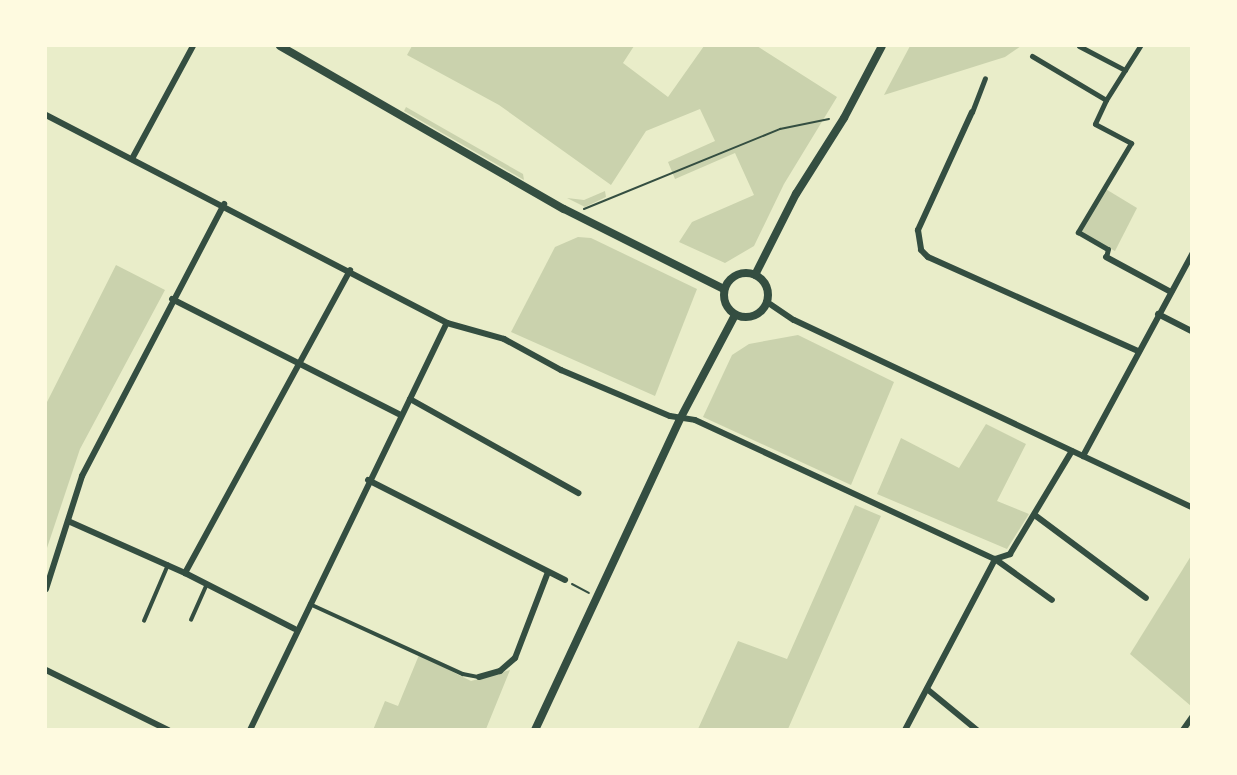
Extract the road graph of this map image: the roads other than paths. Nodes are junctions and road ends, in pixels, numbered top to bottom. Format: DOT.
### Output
graph roads {
  1 [pos="193,46"];
  2 [pos="280,46"];
  3 [pos="882,46"];
  4 [pos="1079,46"];
  5 [pos="1140,46"];
  6 [pos="1032,56"];
  7 [pos="1125,71"];
  8 [pos="985,78"];
  9 [pos="1106,100"];
  10 [pos="972,112"];
  11 [pos="46,115"];
  12 [pos="133,157"];
  13 [pos="224,204"];
  14 [pos="1191,256"];
  15 [pos="1106,257"];
  16 [pos="350,270"];
  17 [pos="755,275"];
  18 [pos="724,289"];
  19 [pos="1171,292"];
  20 [pos="172,299"];
  21 [pos="767,302"];
  22 [pos="1158,314"];
  23 [pos="735,315"];
  24 [pos="447,323"];
  25 [pos="1192,331"];
  26 [pos="1138,351"];
  27 [pos="297,362"];
  28 [pos="411,399"];
  29 [pos="401,415"];
  30 [pos="680,419"];
  31 [pos="1072,451"];
  32 [pos="1083,456"];
  33 [pos="368,480"];
  34 [pos="578,493"];
  35 [pos="1192,507"];
  36 [pos="1036,516"];
  37 [pos="68,521"];
  38 [pos="995,559"];
  39 [pos="168,565"];
  40 [pos="548,572"];
  41 [pos="185,573"];
  42 [pos="565,580"];
  43 [pos="207,584"];
  44 [pos="46,589"];
  45 [pos="1146,598"];
  46 [pos="1052,600"];
  47 [pos="308,603"];
  48 [pos="191,620"];
  49 [pos="144,621"];
  50 [pos="295,629"];
  51 [pos="46,670"];
  52 [pos="479,677"];
  53 [pos="927,689"];
  54 [pos="1192,717"];
  55 [pos="168,730"];
  56 [pos="250,730"];
  57 [pos="535,730"];
  58 [pos="905,730"];
  59 [pos="977,730"];
  60 [pos="1183,730"];
  1 -- 12 [label="street"];
  2 -- 18 [label="street"];
  3 -- 17 [label="street"];
  4 -- 7 [label="street"];
  5 -- 7 [label="street"];
  6 -- 9 [label="street"];
  7 -- 9 [label="street"];
  8 -- 10 [label="street"];
  9 -- 15 [label="street"];
  10 -- 26 [label="street"];
  11 -- 12 [label="street"];
  12 -- 13 [label="street"];
  13 -- 16 [label="street"];
  13 -- 20 [label="street"];
  14 -- 19 [label="street"];
  15 -- 19 [label="street"];
  16 -- 24 [label="street"];
  16 -- 27 [label="street"];
  17 -- 18 [label="street"];
  17 -- 21 [label="street"];
  18 -- 23 [label="street"];
  19 -- 22 [label="street"];
  20 -- 27 [label="street"];
  20 -- 37 [label="street"];
  21 -- 23 [label="street"];
  21 -- 31 [label="street"];
  22 -- 25 [label="street"];
  22 -- 26 [label="street"];
  23 -- 30 [label="street"];
  24 -- 28 [label="street"];
  24 -- 30 [label="street"];
  26 -- 32 [label="street"];
  27 -- 29 [label="street"];
  27 -- 41 [label="street"];
  28 -- 29 [label="street"];
  28 -- 34 [label="street"];
  29 -- 33 [label="street"];
  30 -- 38 [label="street"];
  30 -- 57 [label="street"];
  31 -- 32 [label="street"];
  31 -- 36 [label="street"];
  32 -- 35 [label="street"];
  33 -- 40 [label="street"];
  33 -- 47 [label="street"];
  36 -- 38 [label="street"];
  36 -- 45 [label="street"];
  37 -- 39 [label="street"];
  37 -- 44 [label="street"];
  38 -- 46 [label="street"];
  38 -- 53 [label="street"];
  39 -- 41 [label="street"];
  39 -- 49 [label="lane"];
  40 -- 42 [label="street"];
  40 -- 52 [label="street"];
  41 -- 43 [label="street"];
  43 -- 48 [label="lane"];
  43 -- 50 [label="street"];
  47 -- 50 [label="street"];
  47 -- 52 [label="lane"];
  50 -- 56 [label="street"];
  51 -- 55 [label="street"];
  53 -- 58 [label="street"];
  53 -- 59 [label="street"];
  54 -- 60 [label="street"];
}
